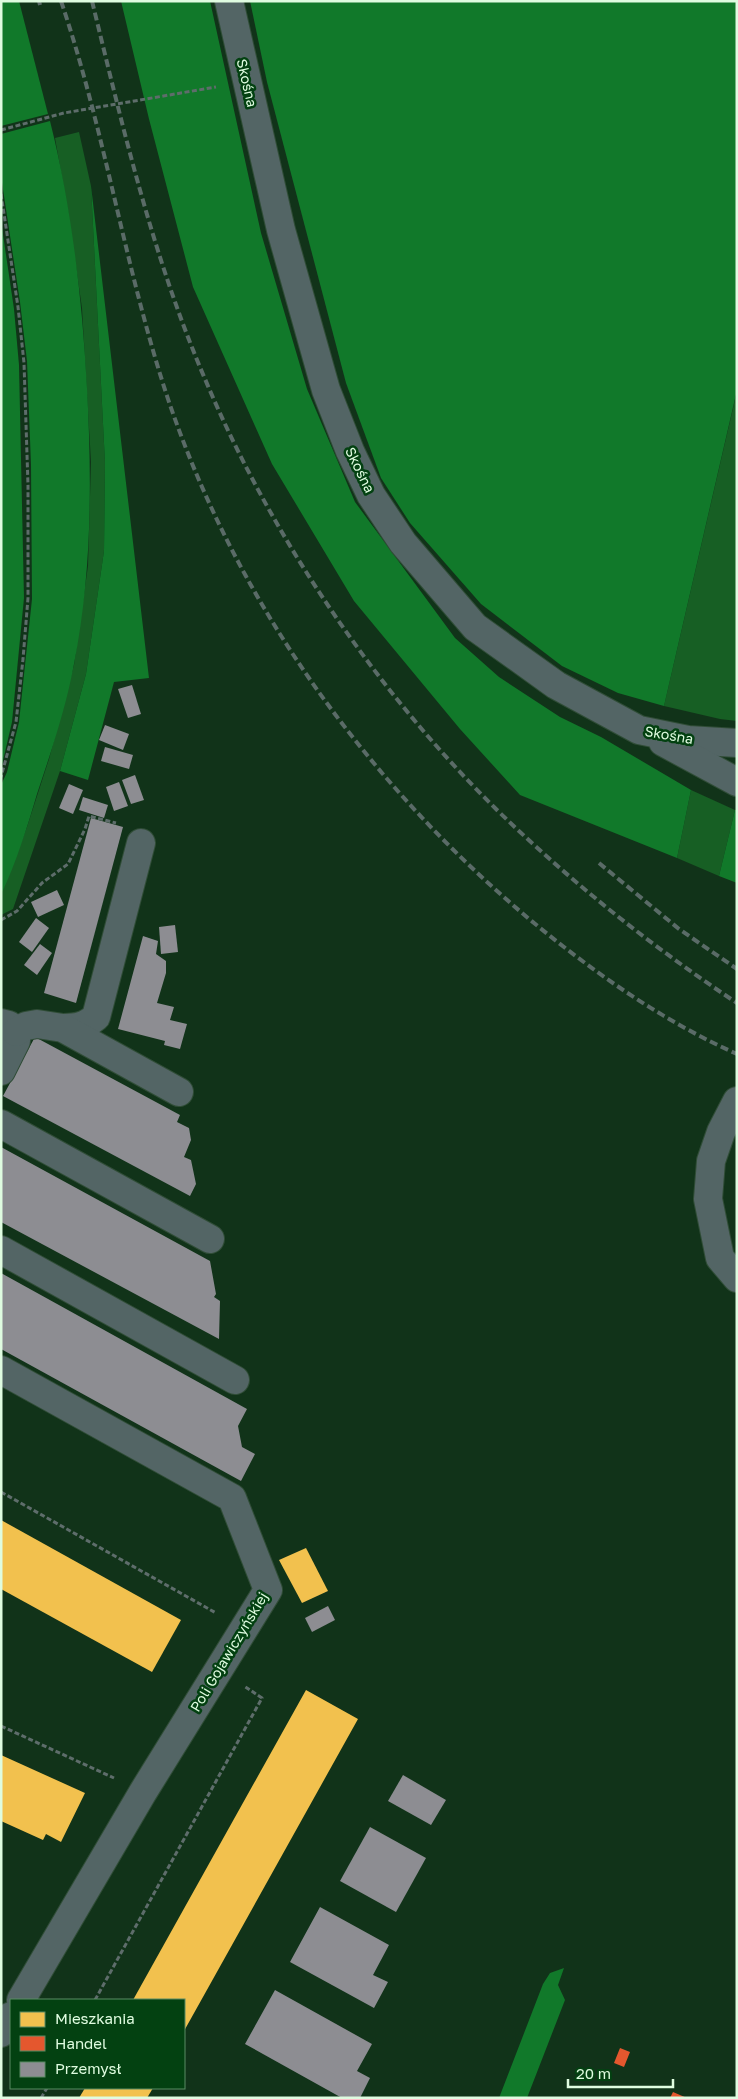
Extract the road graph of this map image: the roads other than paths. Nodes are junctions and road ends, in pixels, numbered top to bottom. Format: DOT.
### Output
graph roads {
  1 [pos="229,1"];
  2 [pos="639,730"];
  3 [pos="737,743"];
  4 [pos="737,782"];
  5 [pos="141,843"];
  6 [pos="9,1028"];
  7 [pos="63,1028"];
  8 [pos="1,1070"];
  9 [pos="179,1092"];
  10 [pos="737,1101"];
  11 [pos="1,1124"];
  12 [pos="210,1239"];
  13 [pos="1,1250"];
  14 [pos="737,1278"];
  15 [pos="1,1370"];
  16 [pos="235,1380"];
  17 [pos="21,1999"];
  18 [pos="10,2018"];
  19 [pos="1,2033"];
  1 -- 2 [label="street, Skośna"];
  2 -- 3 [label="street, Skośna"];
  2 -- 4 [label="street"];
  5 -- 7 [label="street"];
  6 -- 7 [label="street"];
  6 -- 8 [label="street"];
  7 -- 9 [label="street"];
  10 -- 14 [label="street"];
  11 -- 12 [label="street"];
  13 -- 16 [label="street"];
  15 -- 17 [label="street, Poli Gojawiczyńskiej"];
  18 -- 19 [label="street"];
}
